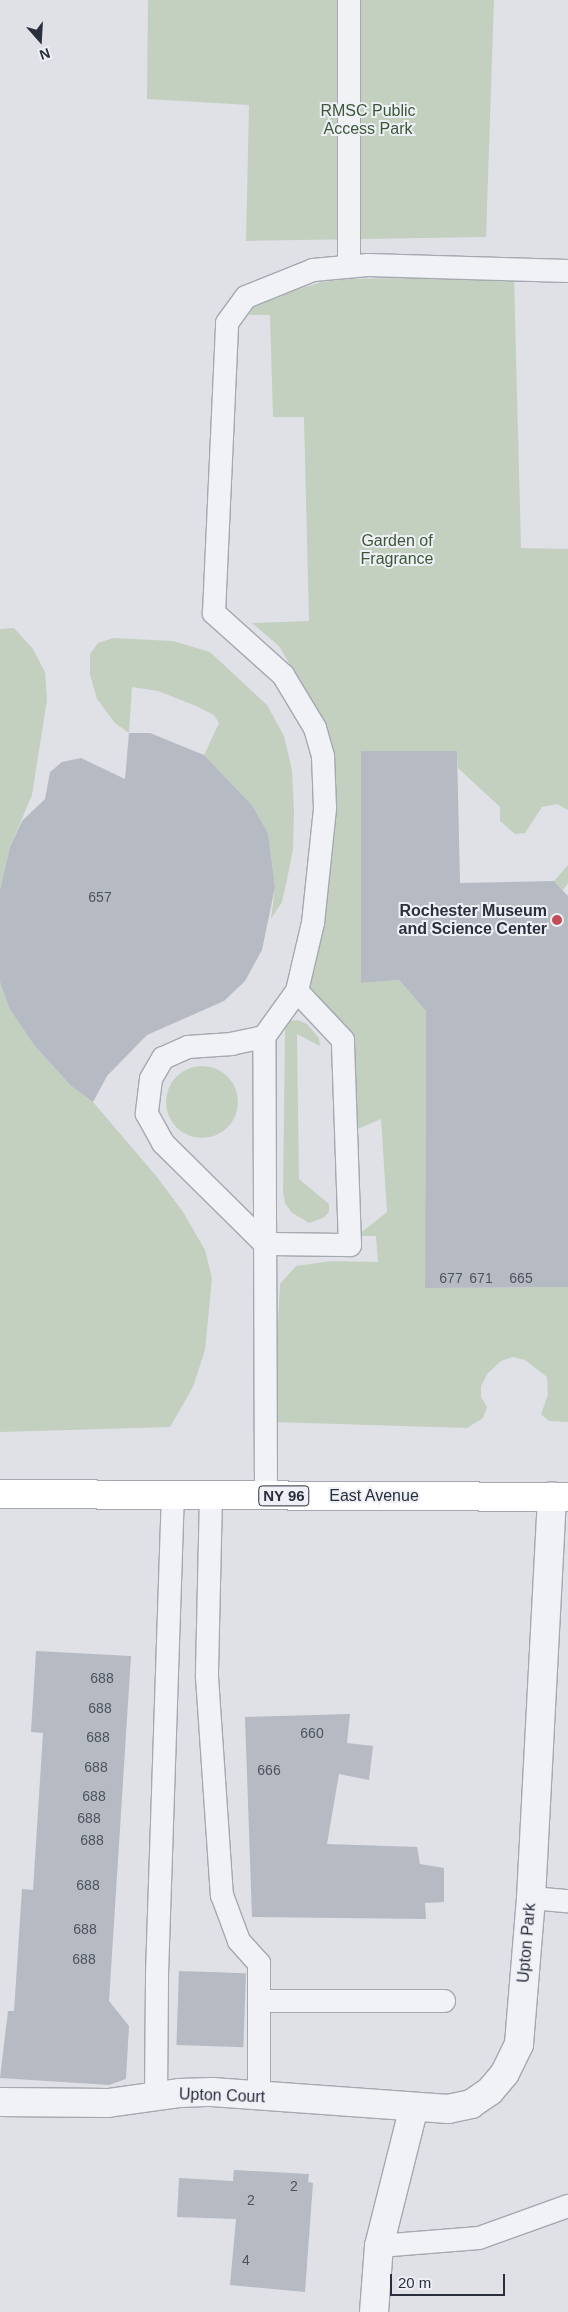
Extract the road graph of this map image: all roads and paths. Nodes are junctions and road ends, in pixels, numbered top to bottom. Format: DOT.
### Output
graph roads {
  1 [pos="349,0"];
  2 [pos="349,266"];
  3 [pos="568,271"];
  4 [pos="297,991"];
  5 [pos="264,1037"];
  6 [pos="265,1244"];
  7 [pos="0,1494"];
  8 [pos="173,1495"];
  9 [pos="212,1495"];
  10 [pos="266,1496"];
  11 [pos="560,1497"];
  12 [pos="531,1898"];
  13 [pos="568,1901"];
  14 [pos="260,2001"];
  15 [pos="444,2001"];
  16 [pos="156,2096"];
  17 [pos="259,2096"];
  18 [pos="0,2102"];
  19 [pos="414,2107"];
  20 [pos="568,2206"];
  21 [pos="379,2246"];
  22 [pos="374,2312"];
  1 -- 2 [label="lane"];
  2 -- 3 [label="lane"];
  2 -- 4 [label="lane"];
  4 -- 5 [label="lane"];
  4 -- 6 [label="lane"];
  5 -- 6 [label="lane"];
  5 -- 6 [label="lane"];
  6 -- 10 [label="lane"];
  7 -- 8 [label="main road, East Avenue / NY 96"];
  8 -- 9 [label="main road, East Avenue / NY 96"];
  8 -- 16 [label="lane"];
  9 -- 10 [label="main road, East Avenue / NY 96"];
  9 -- 14 [label="lane"];
  10 -- 11 [label="main road, East Avenue / NY 96"];
  11 -- 12 [label="street, Upton Park"];
  12 -- 13 [label="lane"];
  12 -- 19 [label="street, Upton Park"];
  14 -- 15 [label="lane"];
  14 -- 17 [label="lane"];
  16 -- 17 [label="street, Upton Court"];
  16 -- 18 [label="street, Upton Court"];
  17 -- 19 [label="street, Upton Court"];
  19 -- 21 [label="street"];
  20 -- 21 [label="lane"];
  21 -- 22 [label="street"];
}
